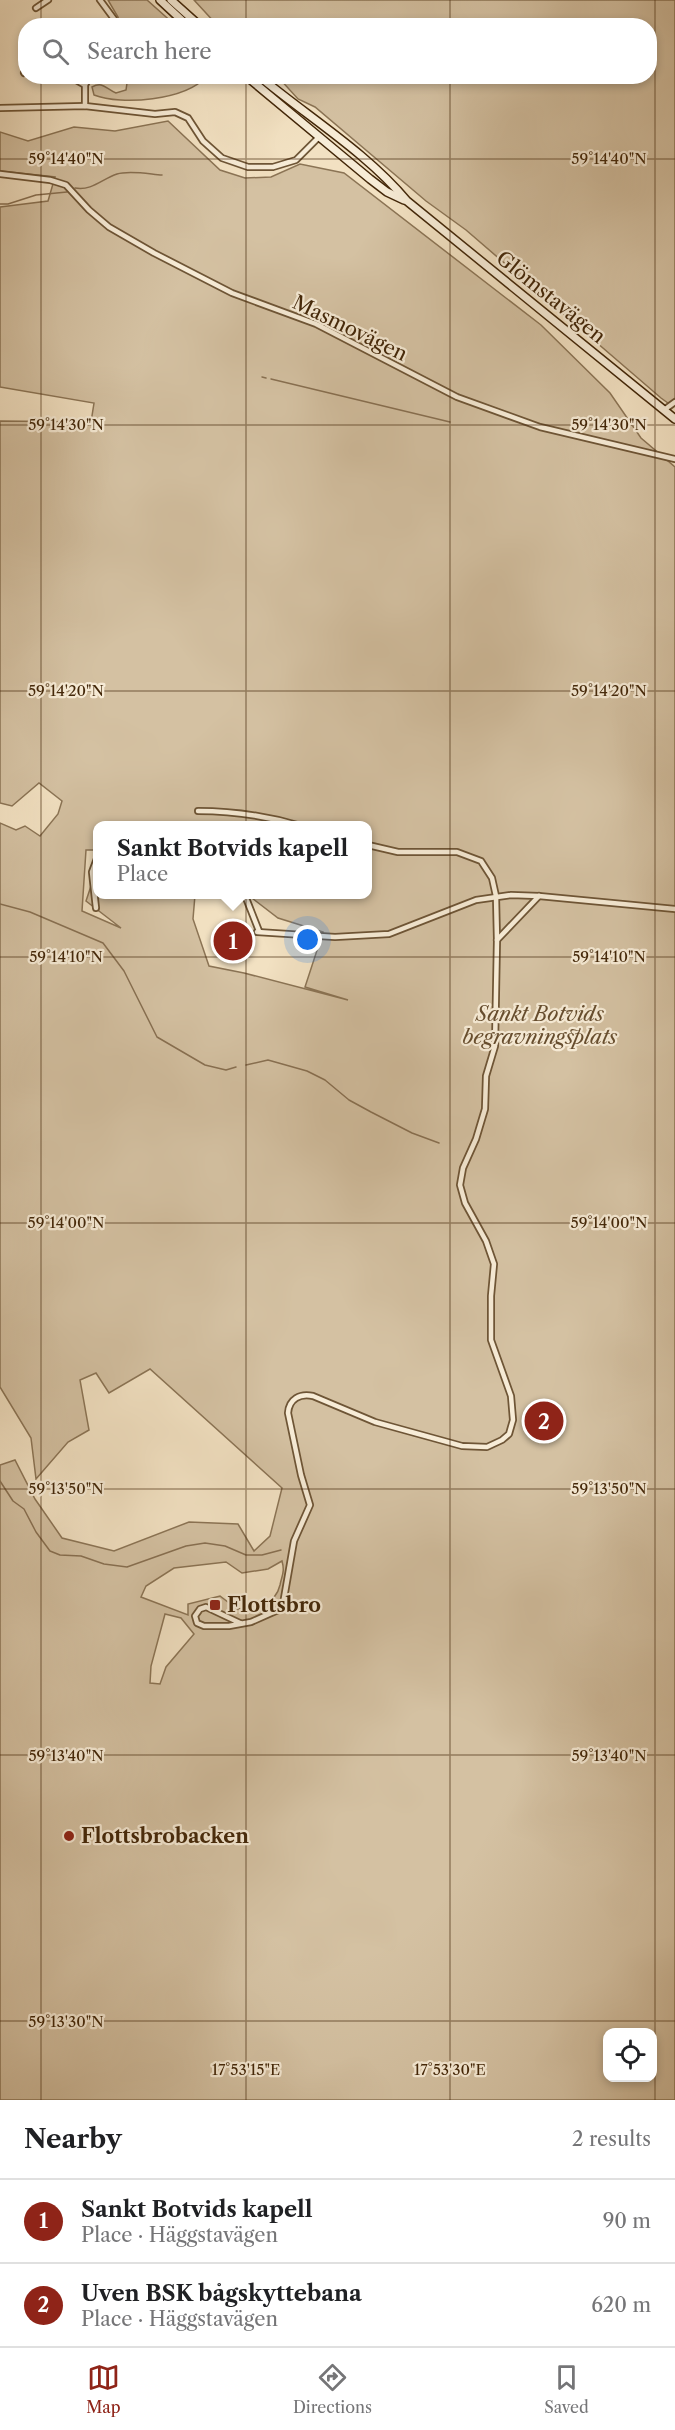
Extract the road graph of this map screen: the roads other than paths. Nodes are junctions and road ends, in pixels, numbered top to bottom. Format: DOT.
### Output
graph roads {
  1 [pos="48,0"];
  2 [pos="100,0"];
  3 [pos="160,0"];
  4 [pos="171,0"];
  5 [pos="36,8"];
  6 [pos="113,18"];
  7 [pos="179,18"];
  8 [pos="191,18"];
  9 [pos="255,84"];
  10 [pos="269,84"];
  11 [pos="85,85"];
  12 [pos="85,106"];
  13 [pos="0,108"];
  14 [pos="314,120"];
  15 [pos="318,138"];
  16 [pos="367,163"];
  17 [pos="0,174"];
  18 [pos="407,201"];
  19 [pos="675,402"];
  20 [pos="664,410"];
  21 [pos="675,419"];
  22 [pos="675,459"];
  23 [pos="198,811"];
  24 [pos="286,821"];
  25 [pos="372,846"];
  26 [pos="496,896"];
  27 [pos="539,896"];
  28 [pos="95,899"];
  29 [pos="246,899"];
  30 [pos="96,908"];
  31 [pos="675,909"];
  32 [pos="497,940"];
  33 [pos="240,1623"];
  1 -- 5 [label="street"];
  2 -- 6 [label="street"];
  3 -- 7 [label="main road"];
  4 -- 8 [label="main road"];
  9 -- 15 [label="main road"];
  10 -- 14 [label="main road"];
  11 -- 12 [label="street"];
  12 -- 13 [label="street"];
  12 -- 15 [label="street"];
  14 -- 15 [label="main road"];
  14 -- 16 [label="main road"];
  15 -- 16 [label="main road"];
  15 -- 18 [label="main road"];
  16 -- 18 [label="main road"];
  17 -- 22 [label="street, Masmovägen"];
  18 -- 20 [label="main road, Glömstavägen"];
  19 -- 20 [label="street"];
  20 -- 21 [label="main road, Glömstavägen"];
  23 -- 24 [label="street"];
  25 -- 26 [label="street"];
  26 -- 27 [label="street"];
  26 -- 29 [label="street"];
  26 -- 32 [label="street"];
  27 -- 31 [label="street"];
  27 -- 32 [label="street"];
  28 -- 30 [label="street"];
  32 -- 33 [label="street"];
  33 -- 33 [label="street"];
}
